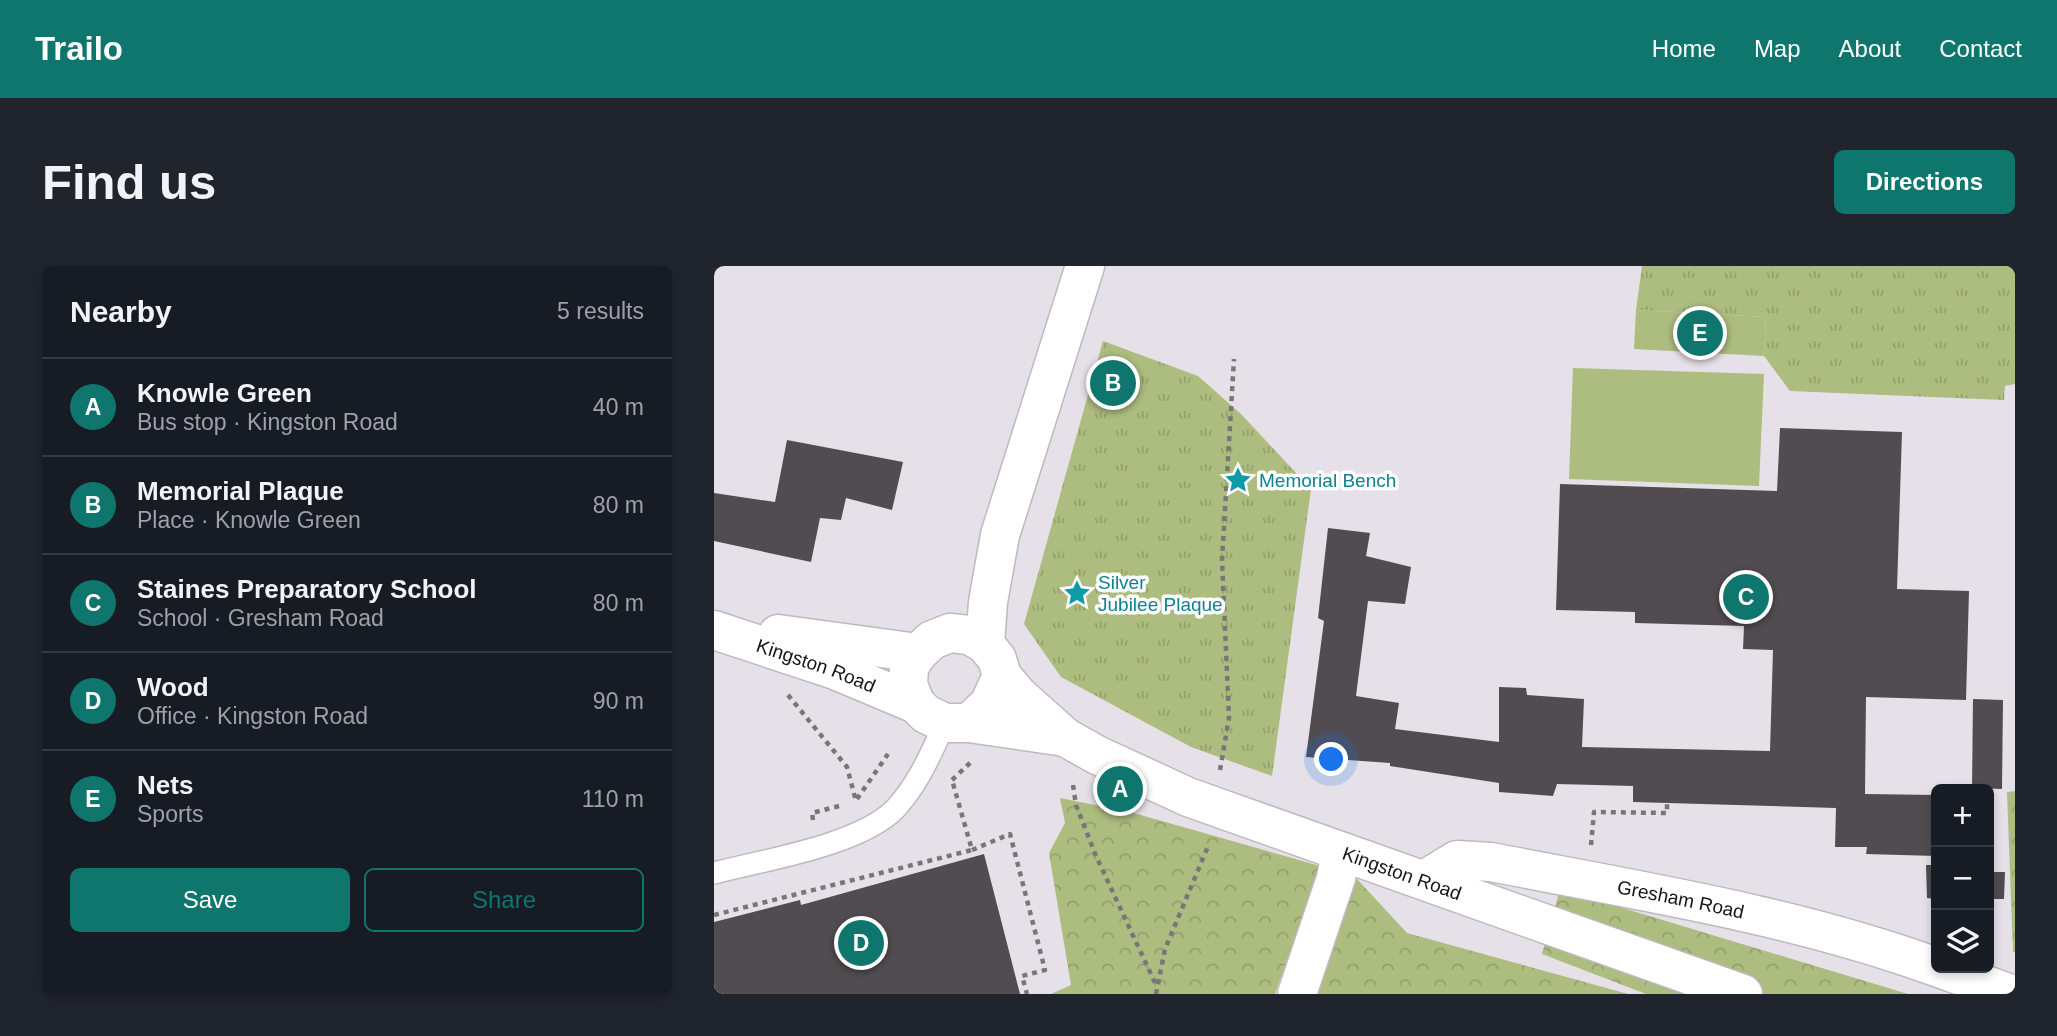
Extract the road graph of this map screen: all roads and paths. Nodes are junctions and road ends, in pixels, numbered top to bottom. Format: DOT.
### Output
graph roads {
  1 [pos="1085,266"];
  2 [pos="1234,359"];
  3 [pos="714,629"];
  4 [pos="964,652"];
  5 [pos="783,688"];
  6 [pos="943,717"];
  7 [pos="1065,737"];
  8 [pos="888,754"];
  9 [pos="1219,777"];
  10 [pos="952,780"];
  11 [pos="1073,781"];
  12 [pos="1667,803"];
  13 [pos="1211,839"];
  14 [pos="972,850"];
  15 [pos="1341,853"];
  16 [pos="714,873"];
  17 [pos="1424,880"];
  18 [pos="1588,881"];
  19 [pos="714,915"];
  20 [pos="1931,964"];
  21 [pos="1954,973"];
  22 [pos="1157,991"];
  23 [pos="1027,994"];
  24 [pos="1297,994"];
  25 [pos="1743,994"];
  26 [pos="2011,994"];
  1 -- 4 [label="street"];
  2 -- 9 [label="path"];
  3 -- 4 [label="street, Kingston Road"];
  3 -- 6 [label="street, Kingston Road"];
  4 -- 6 [label="street"];
  4 -- 6 [label="street"];
  4 -- 7 [label="street, Kingston Road"];
  5 -- 8 [label="path"];
  6 -- 7 [label="street, Kingston Road"];
  6 -- 16 [label="lane"];
  7 -- 15 [label="street, Kingston Road"];
  10 -- 14 [label="path"];
  11 -- 22 [label="path"];
  12 -- 18 [label="path"];
  13 -- 22 [label="path"];
  14 -- 19 [label="path"];
  14 -- 23 [label="path"];
  15 -- 17 [label="street, Kingston Road"];
  15 -- 24 [label="street"];
  17 -- 18 [label="street, Gresham Road"];
  17 -- 25 [label="street, Kingston Road"];
  18 -- 20 [label="street, Gresham Road"];
  21 -- 26 [label="street, Gresham Road"];
}
